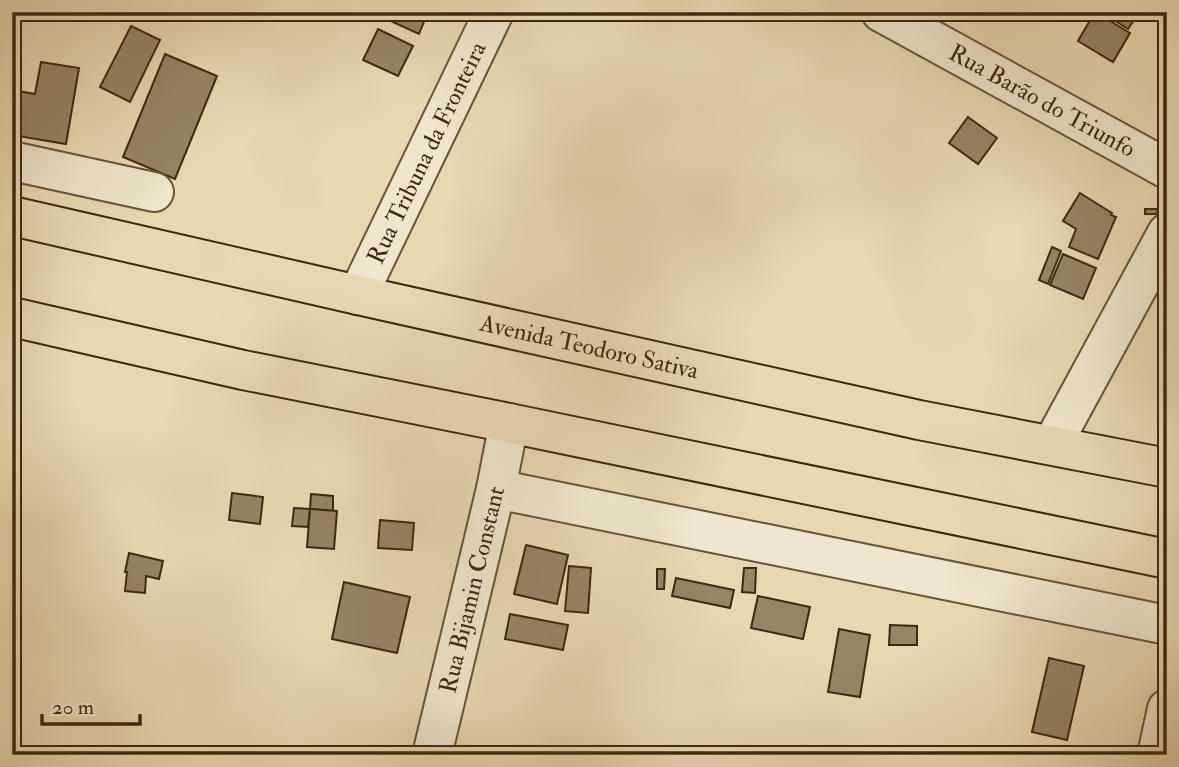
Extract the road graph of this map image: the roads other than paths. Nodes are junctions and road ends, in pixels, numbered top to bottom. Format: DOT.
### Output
graph roads {
  1 [pos="494,12"];
  2 [pos="881,12"];
  3 [pos="12,161"];
  4 [pos="1167,169"];
  5 [pos="154,192"];
  6 [pos="12,216"];
  7 [pos="1167,233"];
  8 [pos="358,295"];
  9 [pos="12,317"];
  10 [pos="509,423"];
  11 [pos="1052,445"];
  12 [pos="1167,468"];
  13 [pos="496,489"];
  14 [pos="1167,559"];
  15 [pos="1167,625"];
  16 [pos="1167,709"];
  17 [pos="432,755"];
  18 [pos="1157,755"];
  1 -- 8 [label="street, Rua Tribuna da Fronteira"];
  2 -- 4 [label="street, Rua Barão do Triunfo"];
  3 -- 5 [label="street"];
  6 -- 8 [label="main road, Avenida Teodoro Sativa"];
  7 -- 11 [label="street"];
  8 -- 11 [label="main road, Avenida Teodoro Sativa"];
  9 -- 10 [label="main road"];
  10 -- 13 [label="street, Rua Bijamin Constant"];
  10 -- 14 [label="main road"];
  11 -- 12 [label="main road, Avenida Teodoro Sativa"];
  13 -- 15 [label="street"];
  13 -- 17 [label="street, Rua Bijamin Constant"];
  16 -- 18 [label="street"];
}
